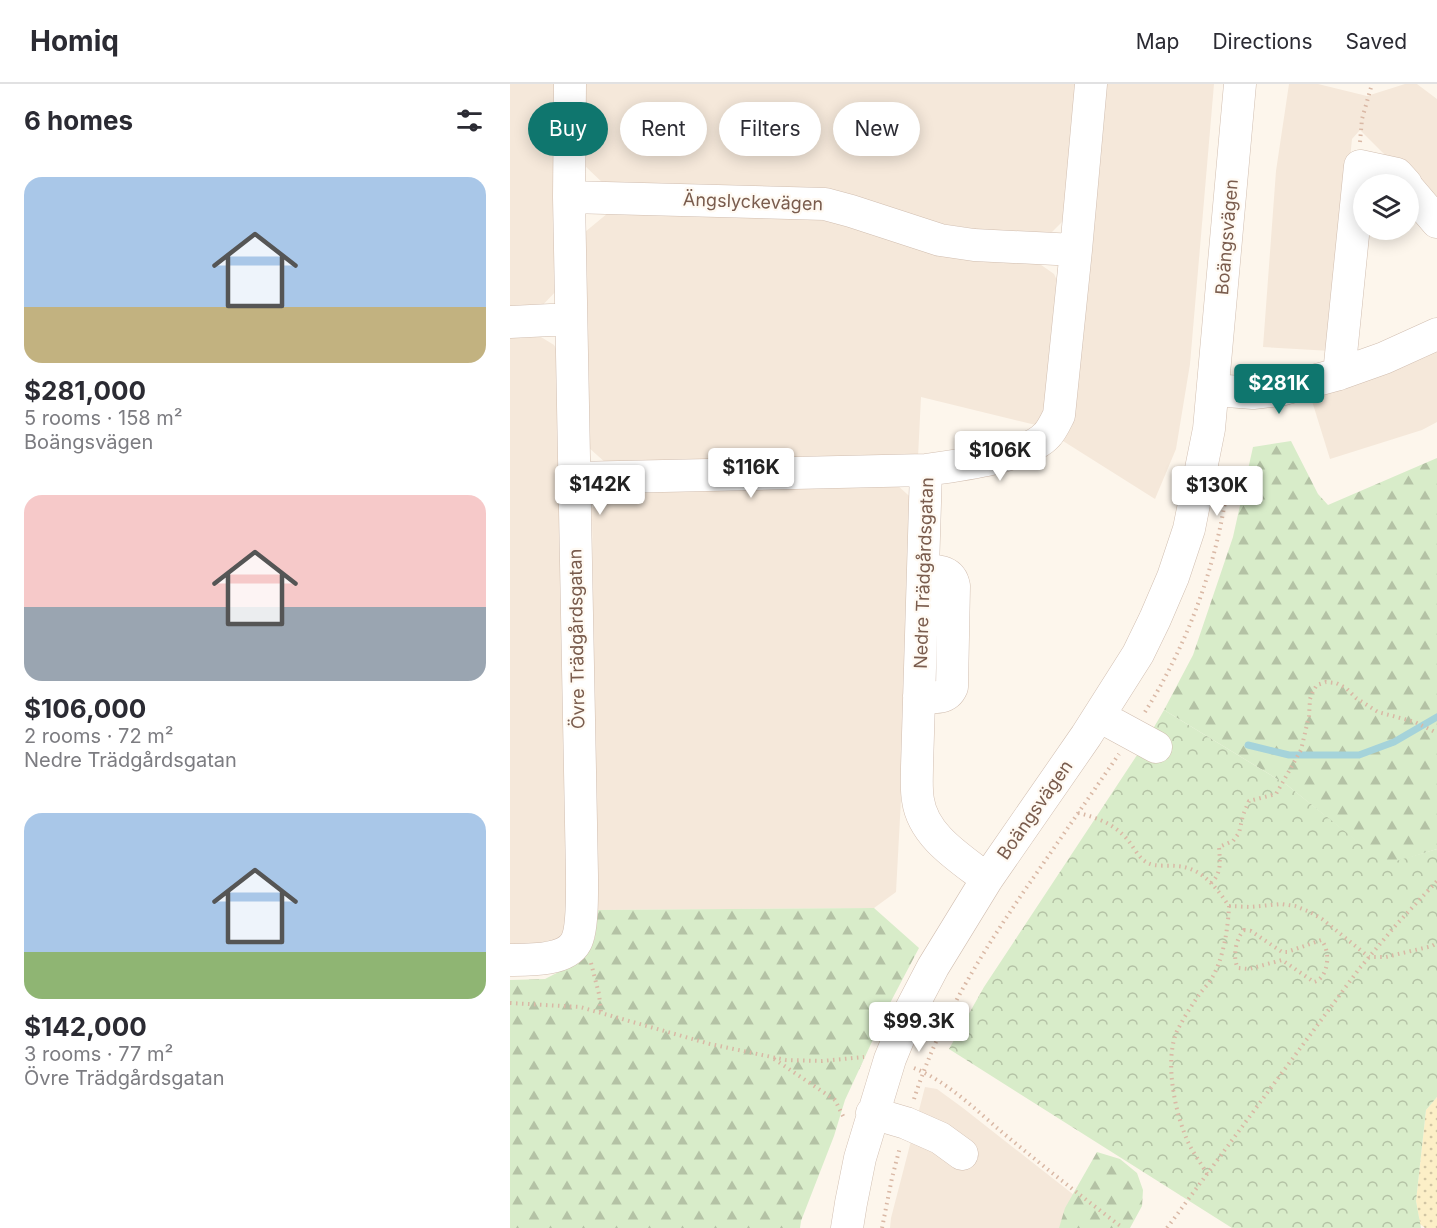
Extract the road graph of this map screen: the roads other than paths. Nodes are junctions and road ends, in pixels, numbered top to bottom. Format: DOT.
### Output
graph roads {
  1 [pos="570,84"];
  2 [pos="1091,84"];
  3 [pos="1240,84"];
  4 [pos="1359,174"];
  5 [pos="1398,174"];
  6 [pos="569,197"];
  7 [pos="1419,200"];
  8 [pos="1437,222"];
  9 [pos="1353,235"];
  10 [pos="1076,250"];
  11 [pos="571,319"];
  12 [pos="510,322"];
  13 [pos="1437,334"];
  14 [pos="1339,374"];
  15 [pos="1214,390"];
  16 [pos="926,470"];
  17 [pos="574,478"];
  18 [pos="1099,716"];
  19 [pos="1156,747"];
  20 [pos="987,879"];
  21 [pos="510,960"];
  22 [pos="869,1124"];
  23 [pos="962,1154"];
  24 [pos="848,1228"];
  1 -- 6 [label="street, Övre Trädgårdsgatan"];
  2 -- 10 [label="street, Nedre Trädgårdsgatan"];
  3 -- 15 [label="street, Boängsvägen"];
  4 -- 5 [label="street"];
  6 -- 10 [label="street, Ängslyckevägen"];
  6 -- 11 [label="street, Övre Trädgårdsgatan"];
  7 -- 8 [label="street"];
  9 -- 14 [label="street"];
  10 -- 16 [label="street, Nedre Trädgårdsgatan"];
  11 -- 12 [label="street"];
  11 -- 17 [label="street, Övre Trädgårdsgatan"];
  13 -- 14 [label="street"];
  14 -- 15 [label="street"];
  15 -- 18 [label="street, Boängsvägen"];
  16 -- 17 [label="street"];
  16 -- 20 [label="street, Nedre Trädgårdsgatan"];
  17 -- 21 [label="street, Övre Trädgårdsgatan"];
  18 -- 19 [label="street"];
  18 -- 20 [label="street, Boängsvägen"];
  20 -- 22 [label="street, Boängsvägen"];
  22 -- 23 [label="street"];
  22 -- 24 [label="street, Boängsvägen"];
}
